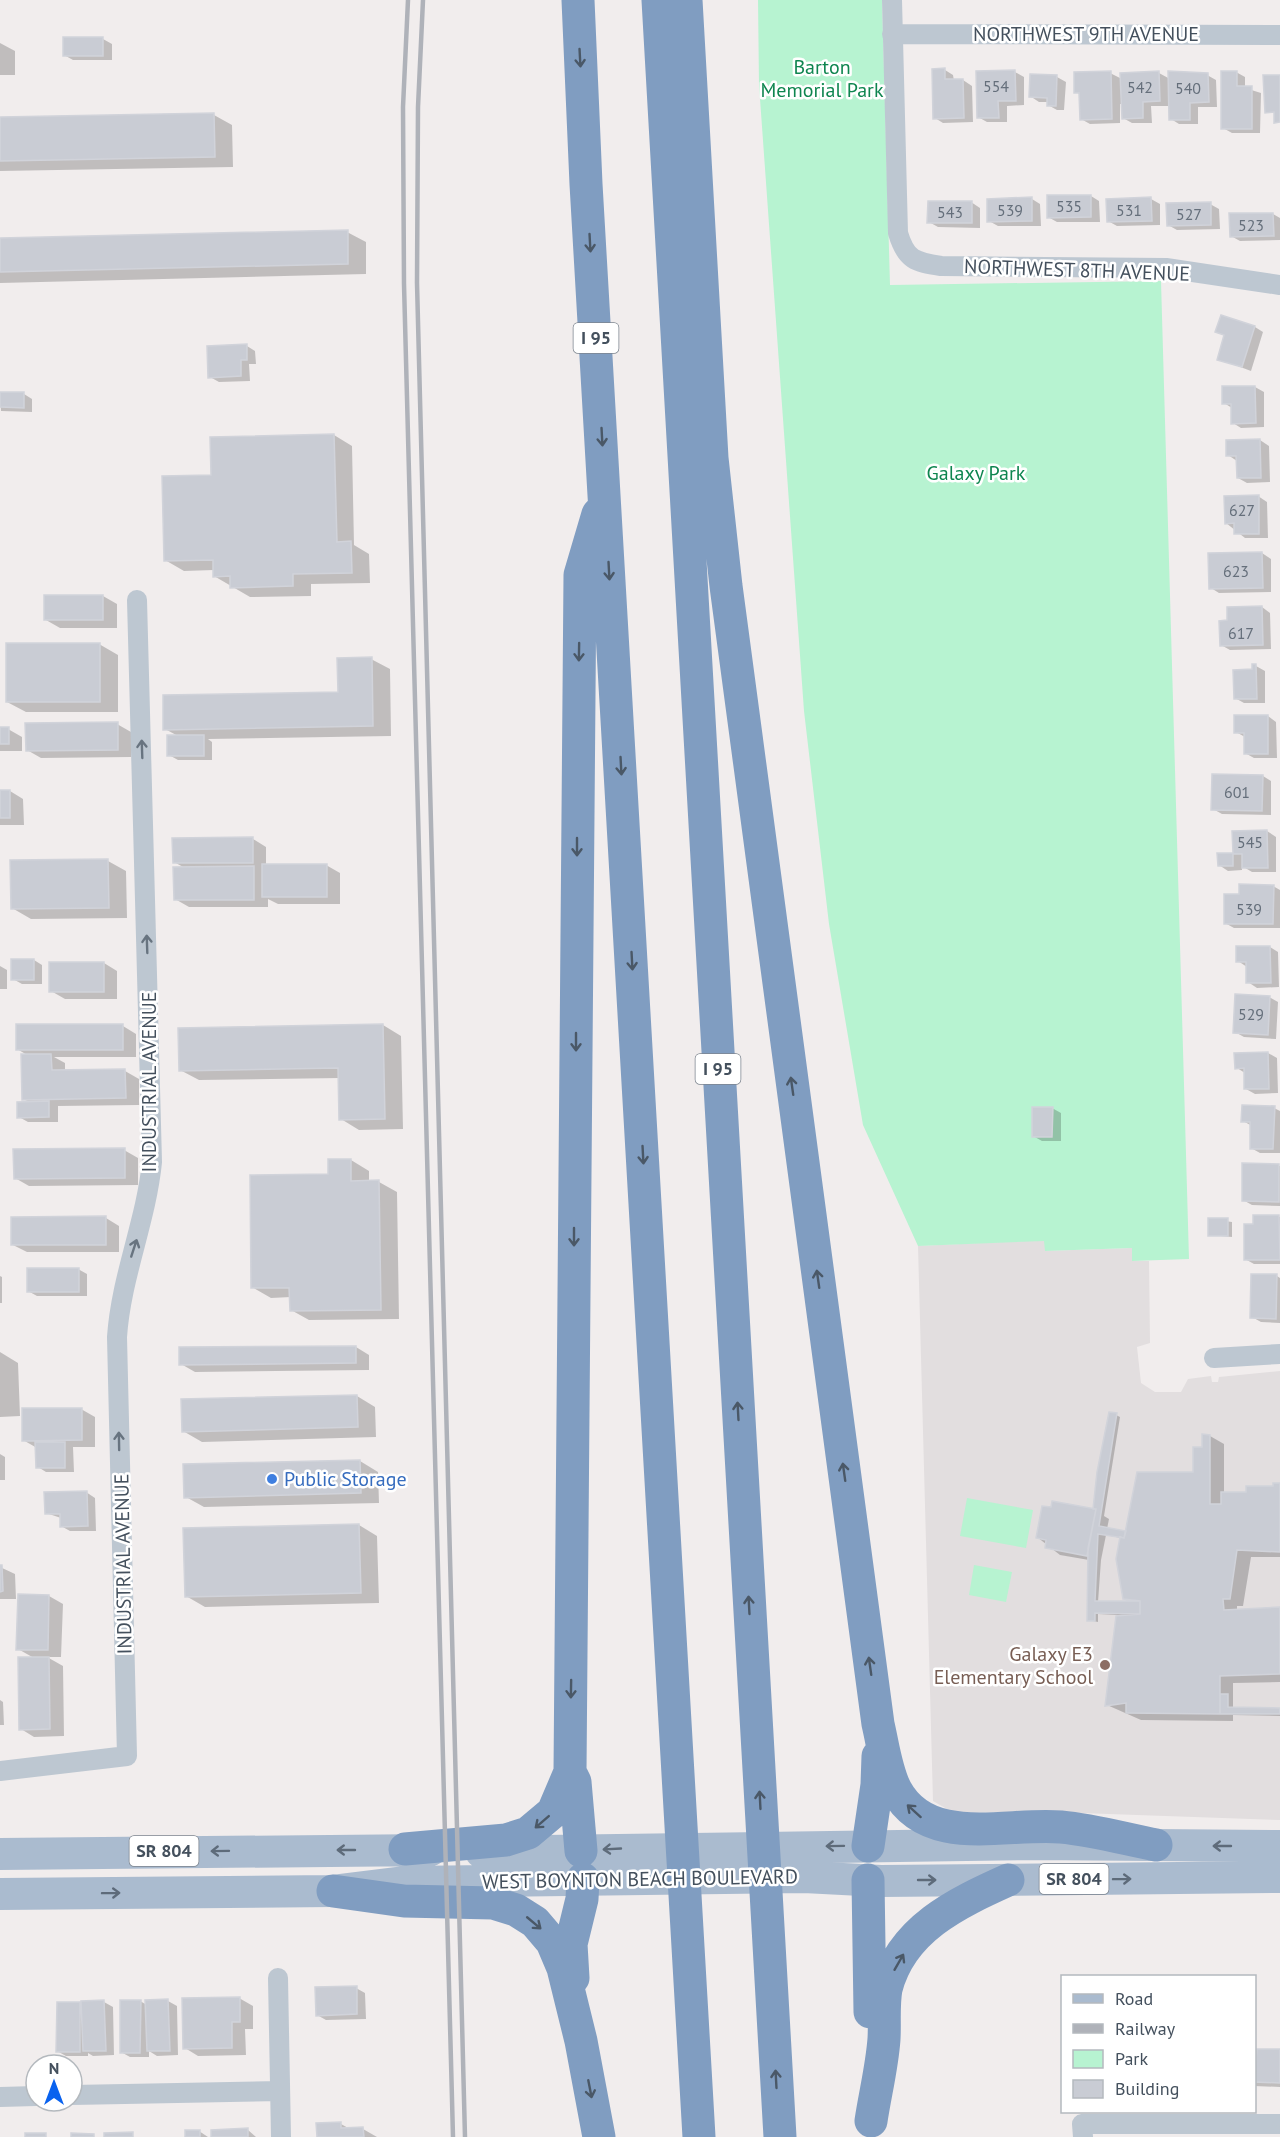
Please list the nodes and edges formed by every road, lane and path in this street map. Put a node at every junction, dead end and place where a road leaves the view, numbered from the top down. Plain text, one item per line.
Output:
1 (578, 0) edge
2 (658, 0) edge
3 (686, 0) edge
4 (892, 0) edge
5 (892, 34) junction
6 (1280, 35) edge
7 (1280, 285) edge
8 (605, 492) junction
9 (137, 600) dead end
10 (1280, 1354) edge
11 (1214, 1358) dead end
12 (878, 1724) junction
13 (0, 1771) edge
14 (570, 1772) junction
15 (1156, 1845) junction
16 (868, 1846) junction
17 (1280, 1846) edge
18 (405, 1849) joint
19 (0, 1854) edge
20 (582, 1865) junction
21 (477, 1869) junction
22 (1280, 1877) edge
23 (868, 1880) junction
24 (1008, 1880) junction
25 (333, 1891) joint
26 (0, 1894) edge
27 (278, 1978) dead end
28 (581, 2041) junction
29 (280, 2091) junction
30 (84, 2095) edge
31 (24, 2096) edge
32 (0, 2097) edge
33 (1280, 2124) edge
34 (871, 2129) edge
35 (1082, 2130) edge
36 (281, 2137) edge
37 (599, 2137) edge
38 (699, 2137) edge
39 (780, 2137) edge

1 -> 8 highway, I 95
39 -> 2 highway, I 95
12 -> 3 highway
4 - 5 street
5 - 6 street, NORTHWEST 9TH AVENUE
5 - 7 street, NORTHWEST 8TH AVENUE
8 -> 14 highway
8 -> 38 highway, I 95
13 -> 9 street, INDUSTRIAL AVENUE
10 - 11 street
15 -> 12 highway
12 - 16 highway
14 - 20 highway
14 -> 21 highway
15 - 16 main road, WEST BOYNTON BEACH BOULEVARD / SR 804
17 -> 15 main road, WEST BOYNTON BEACH BOULEVARD / SR 804
16 -> 20 main road, WEST BOYNTON BEACH BOULEVARD / SR 804
16 - 23 main road
18 -> 19 main road, SR 804
18 - 21 highway
20 - 21 main road, WEST BOYNTON BEACH BOULEVARD / SR 804
20 - 23 main road, WEST BOYNTON BEACH BOULEVARD / SR 804
20 - 28 highway
21 - 25 highway
21 -> 28 highway
24 -> 22 main road, WEST BOYNTON BEACH BOULEVARD / SR 804
23 -> 24 main road, WEST BOYNTON BEACH BOULEVARD / SR 804
23 - 34 highway
34 -> 24 highway
26 -> 25 main road, SR 804
27 - 29 street
28 -> 37 highway
29 - 30 street
29 - 36 street
31 - 32 street
33 - 35 street

